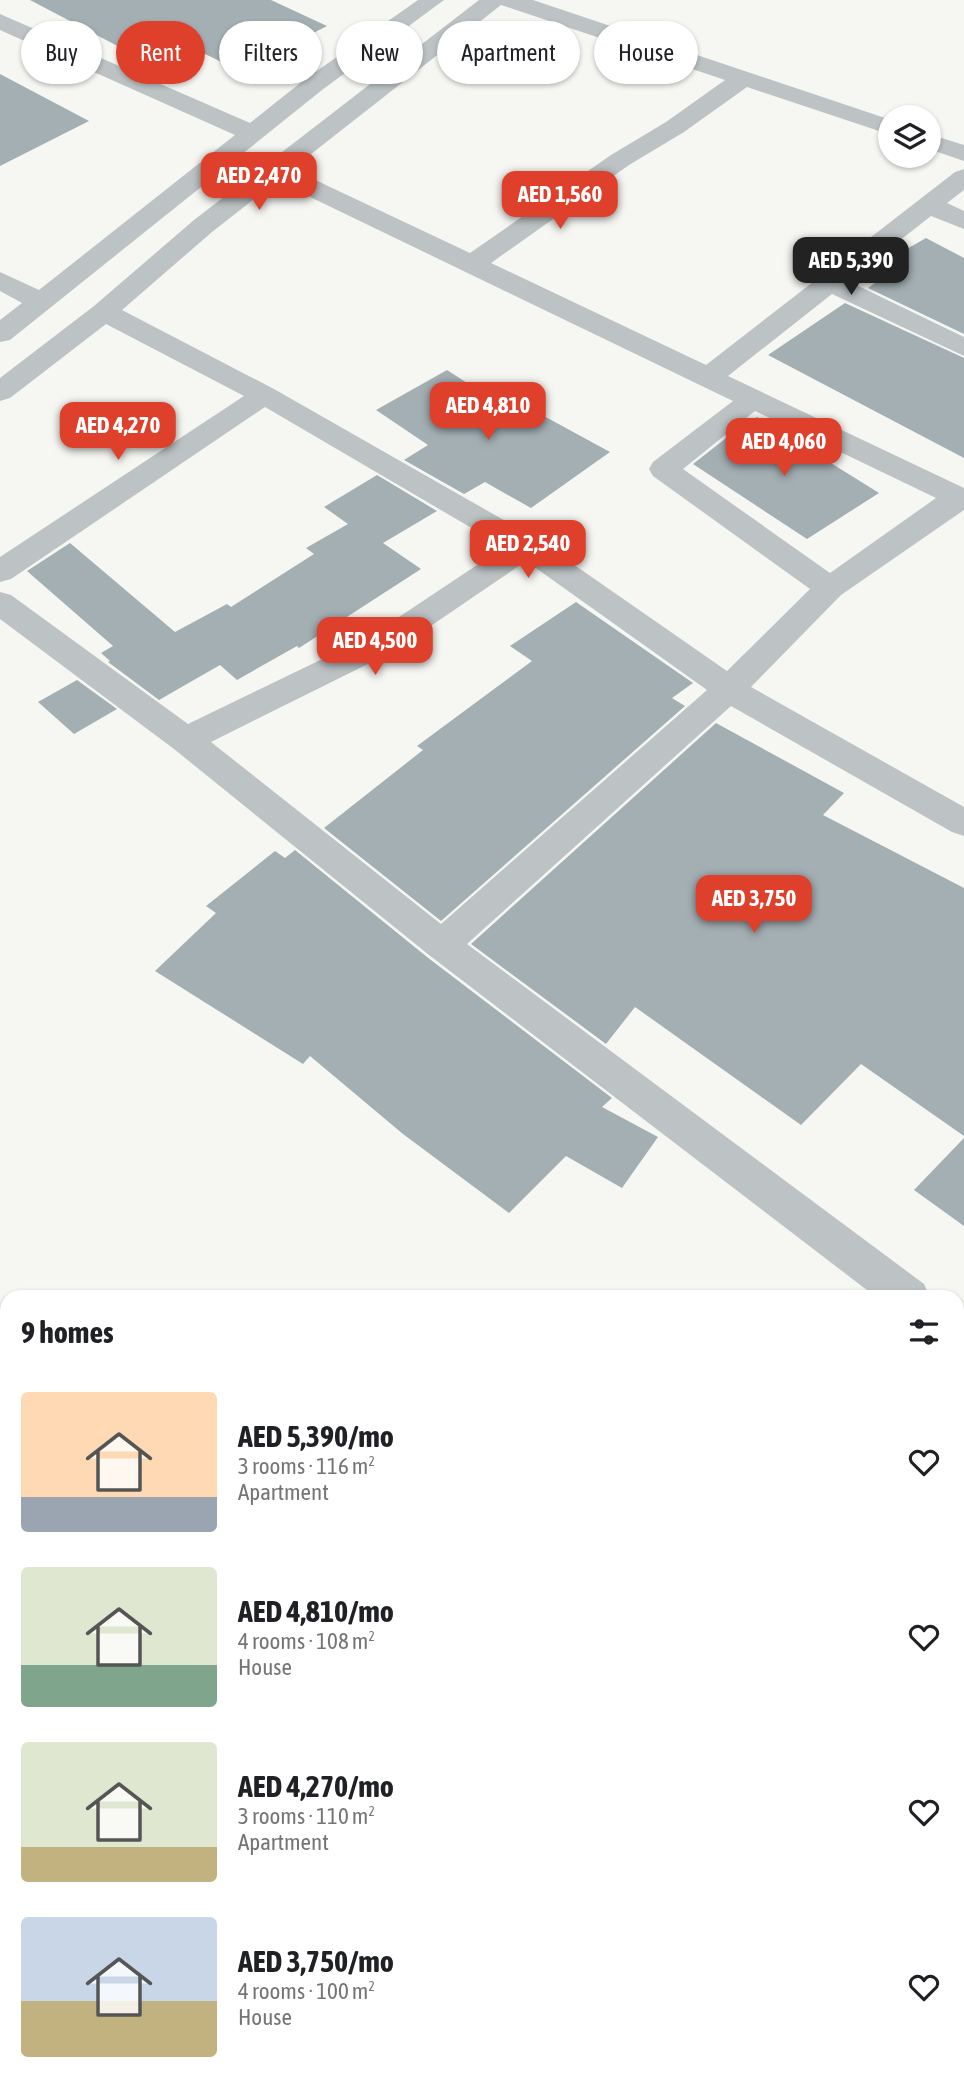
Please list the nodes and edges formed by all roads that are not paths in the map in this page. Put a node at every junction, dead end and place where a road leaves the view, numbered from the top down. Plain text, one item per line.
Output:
1 (433, 0) edge
2 (493, 0) edge
3 (510, 0) edge
4 (0, 21) edge
5 (744, 79) junction
6 (878, 124) edge
7 (252, 133) junction
8 (941, 145) edge
9 (964, 153) edge
10 (275, 170) junction
11 (964, 177) edge
12 (929, 205) junction
13 (964, 221) edge
14 (472, 264) junction
15 (0, 280) edge
16 (830, 283) junction
17 (41, 302) junction
18 (104, 312) junction
19 (0, 334) edge
20 (964, 348) edge
21 (708, 378) junction
22 (0, 392) edge
23 (264, 395) junction
24 (753, 399) junction
25 (961, 499) edge
26 (526, 547) junction
27 (0, 572) edge
28 (830, 588) junction
29 (0, 603) edge
30 (729, 689) junction
31 (186, 740) junction
32 (964, 822) edge
33 (442, 945) junction
34 (900, 1290) edge

1 - 7 street
2 - 10 street
3 - 5 street
4 - 7 street
5 - 6 street
5 - 14 street
7 - 17 street
8 - 9 street
10 - 14 street
10 - 18 street
11 - 12 street
12 - 13 street
12 - 16 street
14 - 21 street
15 - 17 street
16 - 20 street
16 - 21 street
17 - 19 street
18 - 22 street
18 - 23 street
21 - 24 street
23 - 26 street
23 - 27 street
24 - 25 street
24 - 28 street
25 - 28 street
26 - 30 street
26 - 31 street
28 - 30 street
29 - 31 street
30 - 32 street
30 - 33 street
31 - 33 street
33 - 34 street

